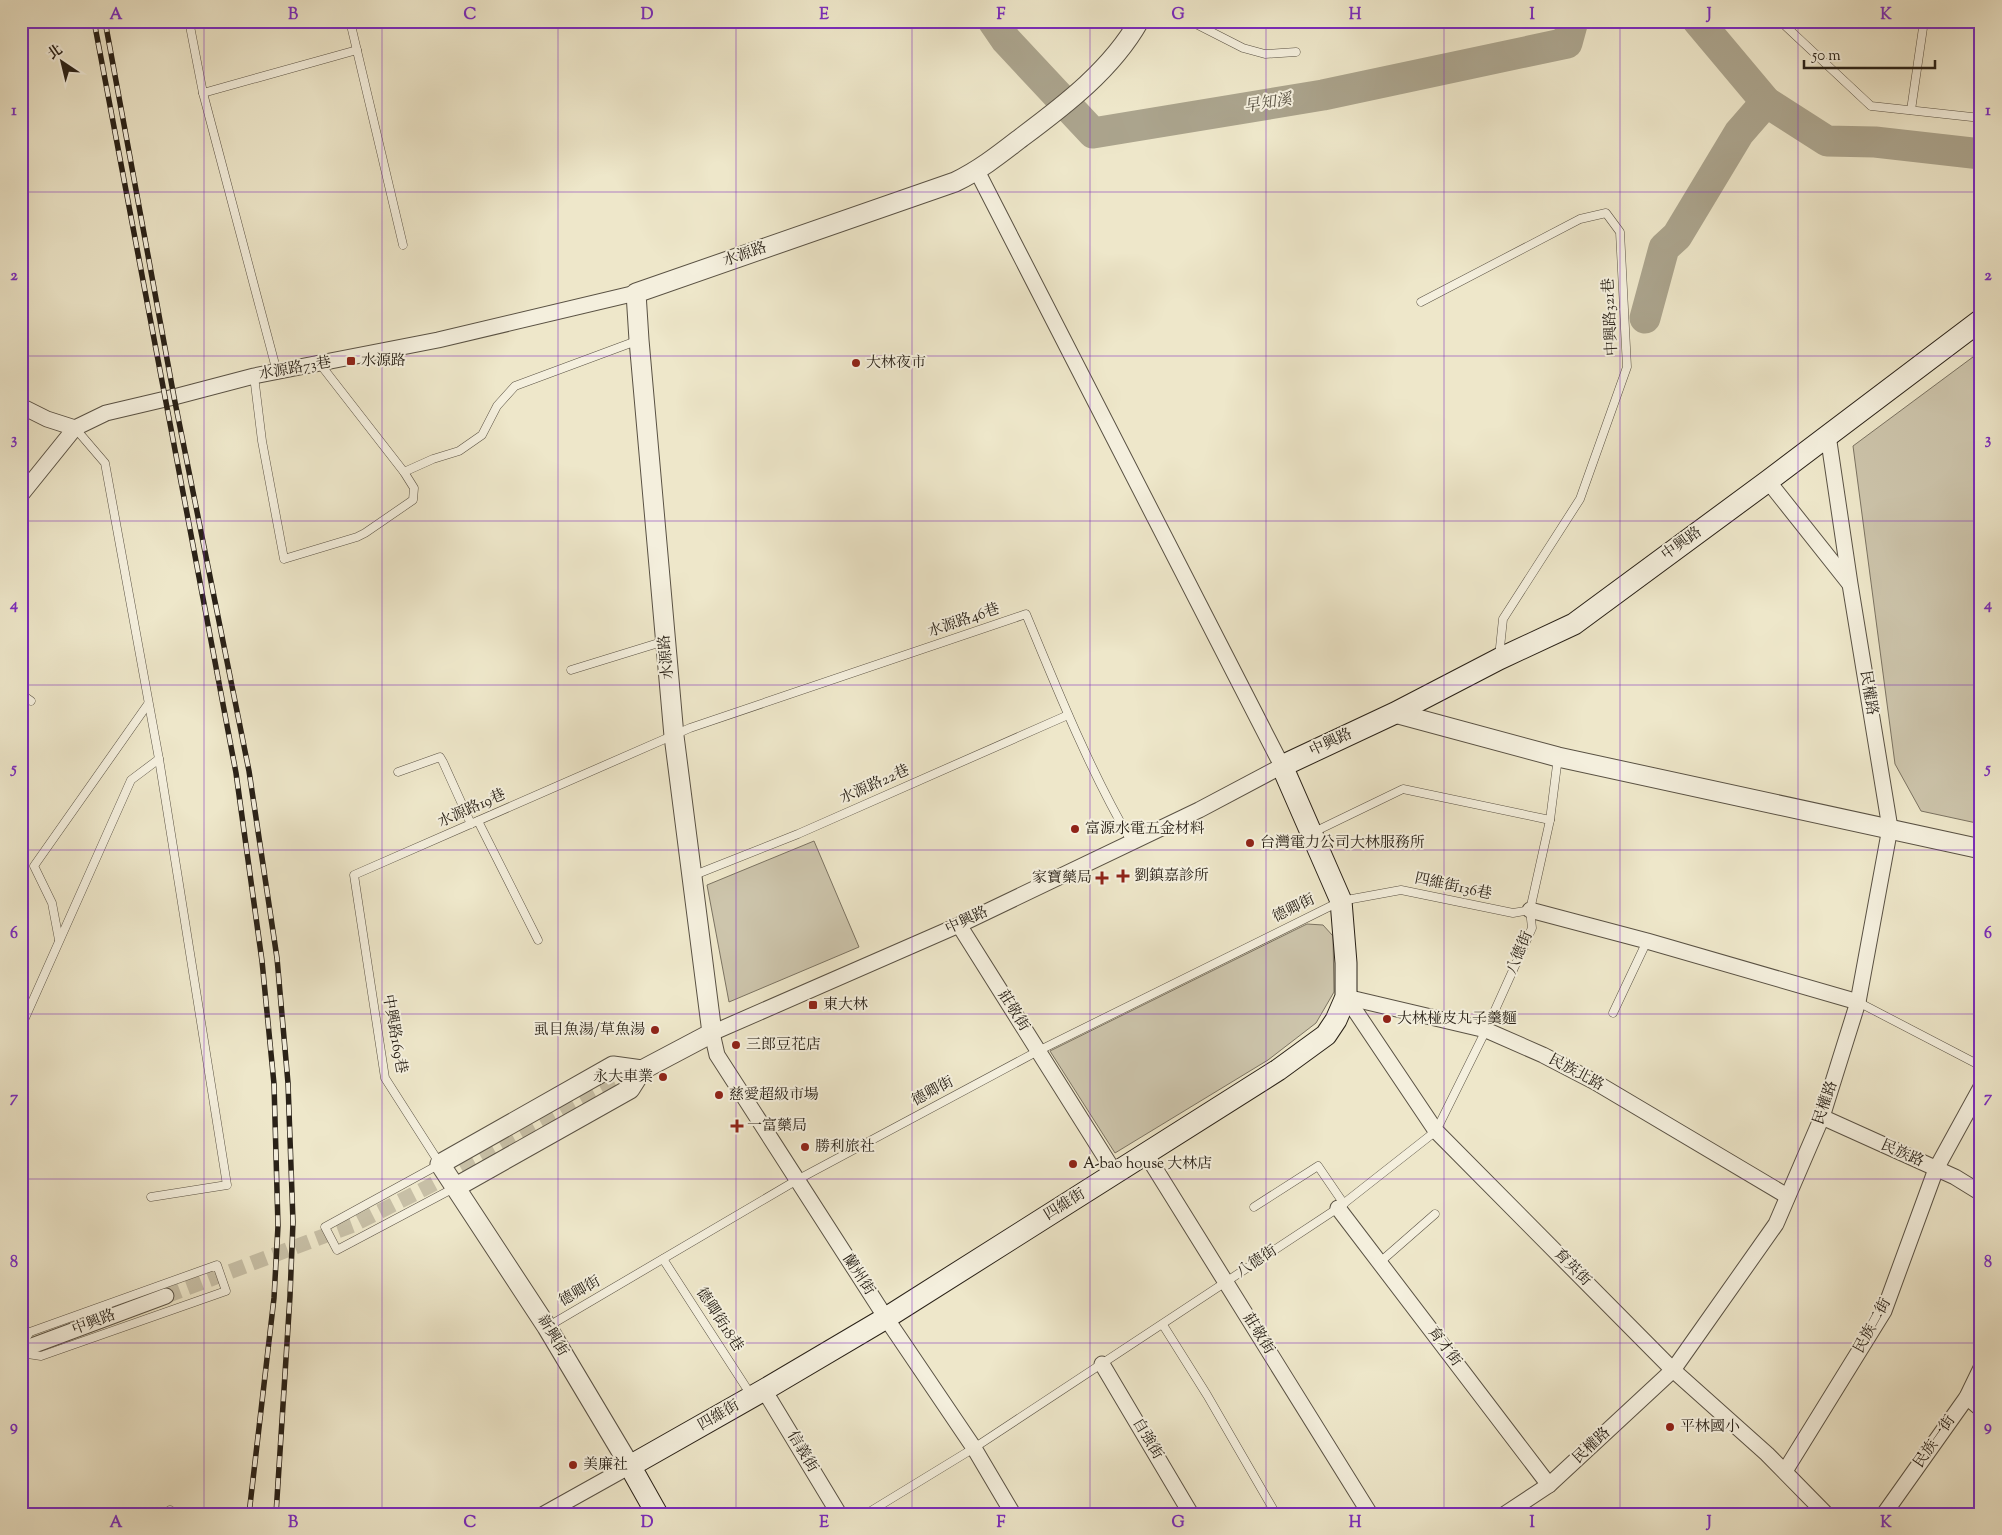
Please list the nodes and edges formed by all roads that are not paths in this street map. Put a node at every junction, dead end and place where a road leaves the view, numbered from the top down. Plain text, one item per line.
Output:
1 (188, 21) edge
2 (350, 21) edge
3 (1139, 21) edge
4 (1190, 21) edge
5 (1780, 21) edge
6 (1924, 21) edge
7 (357, 50) junction
8 (1296, 52) dead end
9 (203, 93) junction
10 (1911, 110) junction
11 (1981, 118) edge
12 (977, 171) junction
13 (403, 246) dead end
14 (636, 293) junction
15 (1421, 302) dead end
16 (1981, 320) edge
17 (639, 340) junction
18 (320, 364) junction
19 (277, 372) junction
20 (254, 376) junction
21 (21, 406) edge
22 (75, 428) junction
23 (1828, 435) junction
24 (404, 472) junction
25 (1768, 481) junction
26 (21, 496) edge
27 (1850, 584) junction
28 (665, 641) junction
29 (1499, 659) junction
30 (571, 670) dead end
31 (21, 694) edge
32 (31, 701) dead end
33 (148, 704) junction
34 (1395, 713) junction
35 (1068, 715) junction
36 (674, 736) junction
37 (1558, 757) junction
38 (158, 759) junction
39 (1282, 766) junction
40 (398, 772) dead end
41 (1550, 820) junction
42 (475, 823) junction
43 (1890, 828) junction
44 (1312, 833) junction
45 (1131, 841) junction
46 (1981, 848) edge
47 (692, 876) junction
48 (1341, 901) junction
49 (1530, 910) junction
50 (958, 925) junction
51 (59, 940) junction
52 (538, 940) dead end
53 (1647, 941) junction
54 (366, 954) joint
55 (1346, 997) junction
56 (1858, 1002) junction
57 (1613, 1013) dead end
58 (21, 1027) edge
59 (1486, 1030) junction
60 (712, 1033) junction
61 (1038, 1051) junction
62 (1981, 1066) edge
63 (635, 1074) junction
64 (1981, 1087) edge
65 (1822, 1118) junction
66 (1436, 1131) junction
67 (1146, 1154) junction
68 (440, 1164) junction
69 (1936, 1169) junction
70 (1115, 1173) junction
71 (797, 1180) junction
72 (456, 1187) junction
73 (1981, 1193) edge
74 (1787, 1196) junction
75 (151, 1197) dead end
76 (1341, 1206) junction
77 (1254, 1207) dead end
78 (1435, 1214) dead end
79 (663, 1259) junction
80 (1379, 1262) junction
81 (1226, 1282) junction
82 (166, 1296) tunnel mouth
83 (886, 1318) junction
84 (1163, 1325) junction
85 (547, 1327) junction
86 (21, 1345) edge
87 (21, 1351) edge
88 (1102, 1364) junction
89 (1981, 1368) edge
90 (1673, 1370) junction
91 (758, 1393) junction
92 (1967, 1397) junction
93 (1981, 1409) edge
94 (974, 1448) junction
95 (630, 1466) junction
96 (1785, 1471) junction
97 (1549, 1485) junction
98 (544, 1514) edge
99 (656, 1514) edge
100 (839, 1514) edge
101 (866, 1514) edge
102 (1012, 1514) edge
103 (1192, 1514) edge
104 (1276, 1514) edge
105 (1370, 1514) edge
106 (1505, 1514) edge
107 (1826, 1514) edge
108 (1884, 1514) edge

1 - 9 lane
2 - 7 lane
3 - 12 street, 水源路
4 - 8 lane
5 - 10 lane
6 - 10 lane
7 - 9 lane
7 - 13 lane
9 - 19 lane
10 - 11 lane
12 - 14 street, 水源路
12 - 39 street
14 - 17 street, 水源路
14 - 18 street, 水源路73巷
15 - 29 lane, 中興路321巷
16 - 23 main road, 中興路
17 - 24 lane
17 - 28 street, 水源路
18 - 19 street, 水源路73巷
18 - 24 lane
19 - 20 street, 水源路73巷
20 - 22 street, 水源路73巷
20 - 24 lane
21 - 22 street
22 - 26 street
22 - 33 lane
23 - 25 main road, 中興路
23 - 27 street, 民權路
25 - 27 street, 民權路
25 - 29 main road, 中興路
27 - 43 street, 民權路
28 - 30 lane
28 - 36 street, 水源路
29 - 34 main road, 中興路
31 - 32 lane
33 - 38 lane
33 - 51 lane
34 - 37 street
34 - 39 main road, 中興路
35 - 36 lane, 水源路46巷
35 - 45 lane, 水源路46巷
35 - 47 lane, 水源路22巷
36 - 42 lane, 水源路19巷
36 - 47 street, 水源路
37 - 41 lane, 八德街
37 - 43 street
38 - 51 lane
38 - 75 lane
39 - 44 main road, 四維街
39 - 45 street, 中興路
40 - 42 lane
41 - 44 lane
41 - 49 lane, 八德街
42 - 52 lane
42 - 54 lane, 水源路19巷
43 - 46 street
43 - 56 street, 民權路
44 - 48 main road, 四維街
45 - 50 street, 中興路
47 - 60 street, 水源路
48 - 49 lane, 四維街136巷
48 - 55 main road, 四維街
48 - 61 lane, 德卿街
49 - 53 street, 八德街
49 - 59 lane, 八德街
50 - 60 street, 中興路
50 - 61 street, 莊敬街
51 - 58 lane
53 - 56 street, 八德街
53 - 57 lane
54 - 68 lane, 中興路169巷
55 - 59 street, 民族北路
55 - 66 street, 育英街
55 - 67 main road, 四維街
56 - 62 lane
56 - 65 street, 民權路
59 - 66 lane, 八德街
59 - 74 street, 民族北路
60 - 63 street, 中興路
60 - 71 street, 蘭州街
61 - 70 street, 莊敬街
61 - 71 lane, 德卿街
63 - 68 street
63 - 72 street
64 - 69 street, 民族二街
65 - 69 street, 民族路
65 - 74 street, 民權路
66 - 76 lane, 八德街
66 - 90 street, 育英街
67 - 70 main road, 四維街
67 - 81 street, 莊敬街
68 - 72 street, 新興街
68 - 72 lane
69 - 73 street, 民族路
69 - 96 street, 民族二街
70 - 83 main road, 四維街
71 - 79 lane, 德卿街
71 - 83 street, 蘭州街
72 - 85 street, 新興街
74 - 90 street, 民權路
76 - 77 lane
76 - 80 street, 育才街
76 - 81 lane, 八德街
78 - 80 lane
79 - 85 lane, 德卿街
79 - 91 lane, 德卿街18巷
80 - 97 street, 育才街
81 - 84 lane, 八德街
81 - 105 street, 莊敬街
82 - 87 street, 中興路
83 - 91 main road, 四維街
83 - 94 street, 蘭州街
84 - 88 lane, 八德街
84 - 104 lane
85 - 95 street, 新興街
86 - 87 lane
88 - 94 lane, 八德街
88 - 103 street, 自強街
89 - 92 street, 民族一街
90 - 96 street, 育英街
90 - 97 street, 民權路
91 - 95 main road, 四維街
91 - 100 street, 信義街
92 - 93 street
92 - 108 street, 民族一街
94 - 101 lane, 八德街
94 - 102 street, 蘭州街
95 - 98 street
95 - 99 main road, 新興街
96 - 107 street, 育英街
97 - 106 street, 民權路

